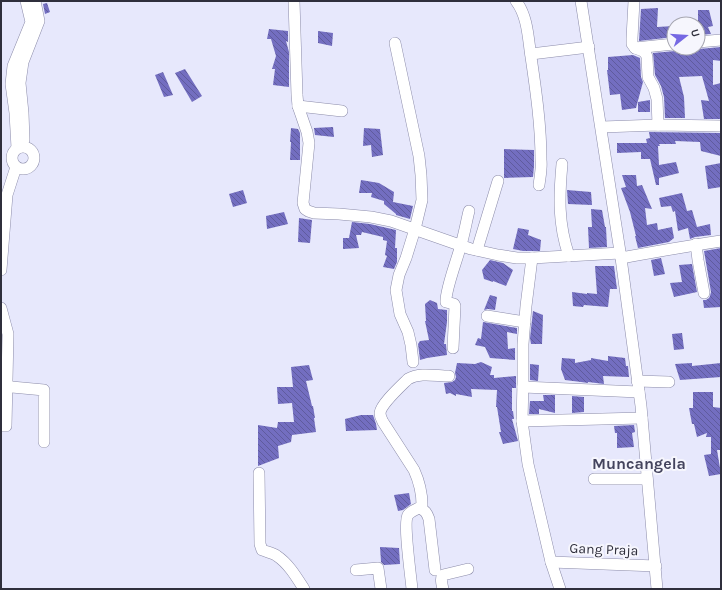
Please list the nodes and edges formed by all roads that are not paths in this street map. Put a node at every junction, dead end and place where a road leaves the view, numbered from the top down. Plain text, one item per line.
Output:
1 (26, 1) edge
2 (35, 1) edge
3 (294, 1) edge
4 (516, 1) edge
5 (582, 1) edge
6 (634, 1) edge
7 (721, 40) edge
8 (706, 41) edge
9 (395, 43) dead end
10 (666, 45) edge
11 (26, 46) junction
12 (589, 47) junction
13 (635, 48) junction
14 (531, 54) junction
15 (298, 106) junction
16 (342, 111) dead end
17 (658, 125) junction
18 (721, 126) edge
19 (602, 127) junction
20 (21, 148) junction
21 (562, 164) dead end
22 (16, 167) junction
23 (498, 181) dead end
24 (539, 185) dead end
25 (469, 211) dead end
26 (415, 229) junction
27 (721, 241) edge
28 (696, 244) junction
29 (461, 246) junction
30 (477, 250) junction
31 (569, 256) junction
32 (620, 256) junction
33 (532, 258) junction
34 (1, 270) edge
35 (704, 293) dead end
36 (1, 308) edge
37 (487, 316) dead end
38 (524, 322) junction
39 (453, 348) dead end
40 (413, 362) dead end
41 (449, 376) dead end
42 (669, 382) dead end
43 (4, 386) edge
44 (523, 387) junction
45 (638, 387) junction
46 (642, 418) junction
47 (522, 421) junction
48 (1, 426) edge
49 (44, 442) dead end
50 (259, 473) dead end
51 (594, 479) dead end
52 (647, 479) junction
53 (419, 508) junction
54 (551, 562) junction
55 (656, 566) junction
56 (468, 569) dead end
57 (356, 570) dead end
58 (436, 570) dead end
59 (304, 589) edge
60 (381, 589) edge
61 (412, 589) edge
62 (443, 589) edge
63 (560, 589) edge
64 (657, 589) edge

1 - 11 street
2 - 11 street
3 - 15 street
4 - 14 street
5 - 12 street
6 - 13 street
7 - 8 street
9 - 26 street
10 - 13 street
11 - 20 street
12 - 14 street
12 - 19 street
13 - 17 street
14 - 24 street
15 - 16 street
15 - 26 street
17 - 18 street
17 - 19 street
19 - 32 street
20 - 22 street
20 - 22 street
21 - 31 street
22 - 34 street
23 - 30 street
25 - 29 street
26 - 29 street
26 - 40 street
27 - 28 street
28 - 32 street
28 - 35 street
29 - 30 street
29 - 39 street
30 - 33 street
31 - 32 street
31 - 33 street
32 - 45 street
33 - 38 street
36 - 43 street
37 - 38 street
38 - 44 street
41 - 53 street
42 - 45 street
43 - 48 street
43 - 49 street
44 - 45 street
44 - 47 street
45 - 46 street
46 - 47 street
46 - 52 street
47 - 54 street
50 - 59 street
51 - 52 street
52 - 55 street
53 - 58 street
53 - 61 street
54 - 55 street, Gang Praja
54 - 63 street
55 - 64 street
56 - 62 street
57 - 60 street

